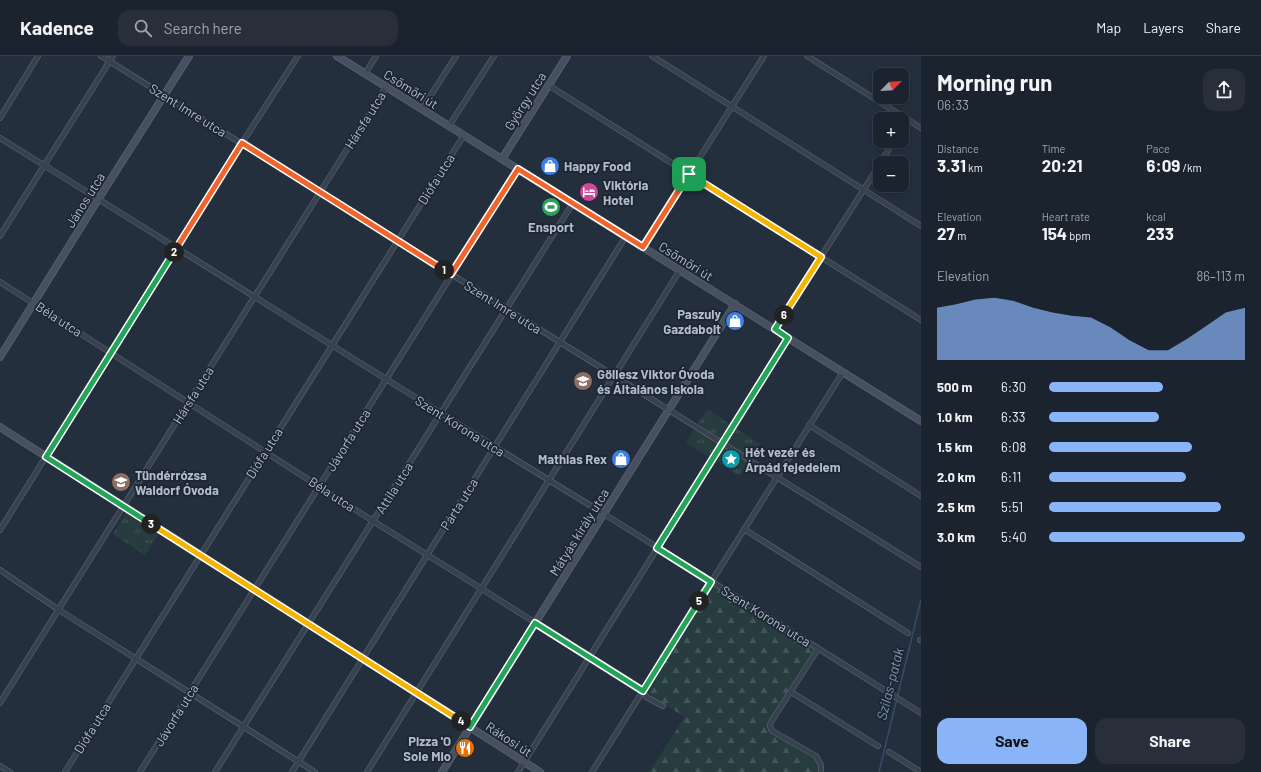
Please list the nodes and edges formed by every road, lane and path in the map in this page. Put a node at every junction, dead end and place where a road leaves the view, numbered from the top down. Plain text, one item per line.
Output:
1 (38, 56) edge
2 (101, 56) edge
3 (113, 56) edge
4 (189, 56) edge
5 (298, 56) edge
6 (337, 56) edge
7 (376, 56) edge
8 (456, 56) edge
9 (494, 56) edge
10 (567, 56) edge
11 (652, 56) edge
12 (764, 56) edge
13 (807, 56) edge
14 (110, 62) junction
15 (365, 74) junction
16 (548, 85) junction
17 (386, 87) junction
18 (164, 96) junction
19 (733, 106) junction
20 (422, 109) junction
21 (895, 112) edge
22 (0, 118) edge
23 (909, 121) edge
24 (449, 126) junction
25 (921, 128) edge
26 (464, 135) junction
27 (0, 138) edge
28 (242, 143) junction
29 (502, 159) junction
30 (44, 165) junction
31 (518, 169) junction
32 (689, 174) junction
33 (873, 174) edge
34 (864, 189) junction
35 (320, 192) junction
36 (99, 198) junction
37 (573, 203) junction
38 (921, 226) edge
39 (0, 236) edge
40 (626, 236) junction
41 (397, 241) junction
42 (643, 247) junction
43 (176, 248) junction
44 (821, 257) junction
45 (680, 270) junction
46 (451, 274) junction
47 (0, 282) edge
48 (254, 296) junction
49 (34, 303) junction
50 (735, 304) junction
51 (506, 309) junction
52 (921, 320) edge
53 (775, 329) junction
54 (788, 338) junction
55 (559, 343) junction
56 (332, 345) junction
57 (111, 353) junction
58 (0, 358) edge
59 (843, 372) junction
60 (614, 376) junction
61 (386, 379) junction
62 (188, 402) junction
63 (668, 410) junction
64 (441, 414) junction
65 (921, 421) edge
66 (810, 425) junction
67 (0, 427) edge
68 (722, 445) junction
69 (494, 447) junction
70 (265, 451) junction
71 (46, 457) junction
72 (776, 478) junction
73 (549, 481) junction
74 (319, 487) junction
75 (921, 496) edge
76 (123, 506) junction
77 (604, 514) junction
78 (373, 521) junction
79 (744, 529) junction
80 (0, 530) edge
81 (657, 548) junction
82 (201, 555) junction
83 (427, 555) junction
84 (921, 567) edge
85 (0, 570) edge
86 (711, 582) junction
87 (482, 588) junction
88 (255, 590) junction
89 (59, 610) junction
90 (535, 623) junction
91 (308, 624) junction
92 (908, 633) dead end
93 (818, 649) junction
94 (590, 657) junction
95 (135, 658) junction
96 (362, 658) junction
97 (643, 691) junction
98 (791, 692) junction
99 (190, 693) junction
100 (417, 693) junction
101 (0, 703) edge
102 (663, 706) dead end
103 (921, 713) edge
104 (244, 726) junction
105 (470, 727) junction
106 (878, 746) dead end
107 (889, 752) dead end
108 (298, 762) junction
109 (524, 762) junction
110 (0, 766) edge
111 (10, 772) edge
112 (65, 772) edge
113 (140, 772) edge
114 (215, 772) edge
115 (292, 772) edge
116 (315, 772) edge
117 (367, 772) edge
118 (442, 772) edge
119 (518, 772) edge
120 (540, 772) edge
121 (592, 772) edge
122 (821, 772) edge
123 (921, 772) edge

1 - 22 street
2 - 14 street, Szent Imre utca
3 - 14 street
4 - 18 main road, János utca
5 - 28 street
6 - 15 main road, Csömöri út
7 - 15 street
8 - 20 street
9 - 24 street
10 - 16 main road, György utca
11 - 19 street
12 - 19 street
13 - 21 street
14 - 18 street, Szent Imre utca
14 - 30 street
15 - 17 main road, Csömöri út
16 - 29 main road, György utca
16 - 32 street
17 - 20 main road, Csömöri út
17 - 35 street, Hársfa utca
18 - 28 street, Szent Imre utca
18 - 36 main road, János utca
19 - 32 street
19 - 34 street
20 - 24 main road, Csömöri út
23 - 25 street
24 - 26 main road, Csömöri út
26 - 29 main road, Csömöri út
26 - 41 street, Diófa utca
27 - 30 street, Szent Korona utca
28 - 35 street, Szent Imre utca
28 - 43 street
29 - 31 main road, Csömöri út
30 - 36 street, Szent Korona utca
30 - 39 street
31 - 37 main road, Csömöri út
31 - 46 street, Jávorfa utca
32 - 42 street
32 - 44 street
33 - 34 street
34 - 38 street
34 - 44 street
35 - 41 street, Szent Imre utca
35 - 48 street, Hársfa utca
36 - 43 street, Szent Korona utca
36 - 49 main road, János utca
37 - 40 main road, Csömöri út
37 - 51 street, Attila utca
40 - 42 main road, Csömöri út
40 - 55 street, Párta utca
41 - 46 street, Szent Imre utca
41 - 56 street, Diófa utca
42 - 45 main road, Csömöri út
43 - 48 street, Szent Korona utca
43 - 57 street
44 - 52 street
44 - 53 street
45 - 50 main road, Csömöri út
45 - 60 street
46 - 51 street, Szent Imre utca
46 - 61 street, Jávorfa utca
47 - 49 street, Béla utca
48 - 56 street, Szent Korona utca
48 - 62 street, Hársfa utca
49 - 57 street, Béla utca
49 - 58 main road, János utca
50 - 53 main road, Csömöri út
50 - 63 main road, Mátyás király utca
51 - 55 street, Szent Imre utca
51 - 64 street, Attila utca
53 - 54 main road, Csömöri út
54 - 59 main road, Csömöri út
54 - 68 street
55 - 60 street, Szent Imre utca
55 - 69 street, Párta utca
56 - 61 street, Szent Korona utca
56 - 70 street, Diófa utca
57 - 62 street, Béla utca
57 - 71 street
59 - 65 main road, Csömöri út
59 - 66 street
60 - 63 street, Szent Imre utca
60 - 73 street
61 - 64 street, Szent Korona utca
61 - 74 street, Jávorfa utca
62 - 70 street, Béla utca
62 - 76 street, Hársfa utca
63 - 68 street, Szent Imre utca
63 - 77 main road, Mátyás király utca
64 - 69 street, Szent Korona utca
64 - 78 street, Attila utca
66 - 72 street
66 - 75 street
67 - 71 main road, Rákosi út
68 - 72 street, Szent Imre utca
68 - 81 street
69 - 73 street, Szent Korona utca
69 - 83 street, Párta utca
70 - 74 street, Béla utca
70 - 82 street, Diófa utca
71 - 76 main road, Rákosi út
71 - 80 street
72 - 79 street
72 - 84 street
73 - 77 street, Szent Korona utca
73 - 87 street
74 - 78 street, Béla utca
74 - 88 street, Jávorfa utca
76 - 82 main road, Rákosi út
76 - 89 street, Hársfa utca
77 - 81 street, Szent Korona utca
77 - 90 main road, Mátyás király utca
78 - 83 street, Béla utca
78 - 91 street, Attila utca
79 - 86 street
79 - 92 street
81 - 86 street, Szent Korona utca
81 - 94 street
82 - 88 main road, Rákosi út
82 - 95 street, Diófa utca
83 - 87 street, Béla utca
83 - 96 street, Párta utca
85 - 89 street
86 - 93 street, Szent Korona utca
86 - 97 street
87 - 90 street, Béla utca
87 - 100 street
88 - 91 main road, Rákosi út
88 - 99 street, Jávorfa utca
89 - 95 street
89 - 101 street, Hársfa utca
90 - 94 street, Béla utca
90 - 105 main road, Mátyás király utca
91 - 96 main road, Rákosi út
91 - 104 street, Attila utca
93 - 98 street
93 - 103 street, Szent Korona utca
94 - 97 street, Béla utca
94 - 109 street
95 - 99 street
95 - 112 street, Diófa utca
96 - 100 main road, Rákosi út
96 - 108 street, Párta utca
97 - 102 street, Béla utca
97 - 121 street
98 - 106 street
98 - 122 street
99 - 104 street
99 - 113 street, Jávorfa utca
100 - 105 main road, Rákosi út
100 - 117 street
104 - 108 street
104 - 114 street, Attila utca
105 - 109 main road, Rákosi út
105 - 118 main road, Mátyás király utca
107 - 123 street
108 - 115 street, Párta utca
108 - 116 street
109 - 119 street
109 - 120 main road, Rákosi út
110 - 111 street

